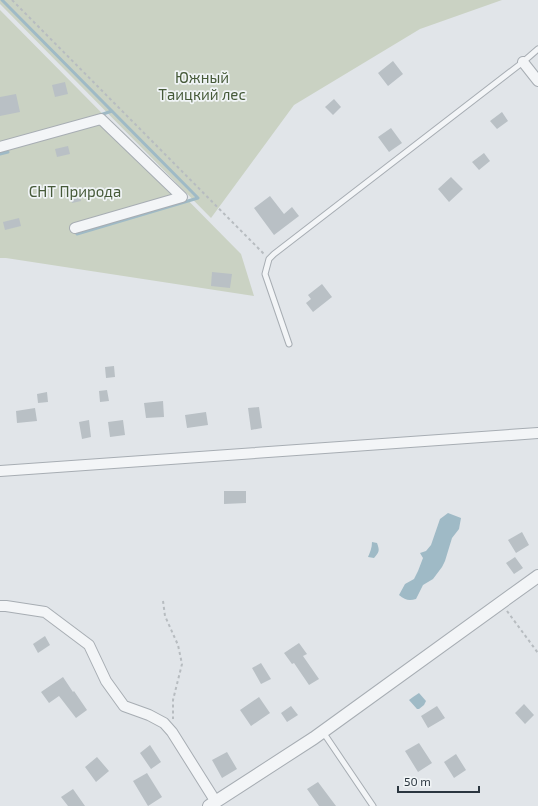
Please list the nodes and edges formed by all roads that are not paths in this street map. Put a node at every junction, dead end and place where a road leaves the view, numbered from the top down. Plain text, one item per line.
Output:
1 (538, 49) edge
2 (523, 62) junction
3 (538, 81) edge
4 (0, 147) edge
5 (75, 228) dead end
6 (289, 344) dead end
7 (538, 433) edge
8 (0, 471) edge
9 (538, 576) edge
10 (0, 606) edge
11 (323, 732) junction
12 (212, 804) edge
13 (373, 806) edge

1 - 2 lane
2 - 3 street
2 - 6 lane
4 - 5 street
7 - 8 street
9 - 11 street
10 - 12 street
11 - 12 street
11 - 13 lane

